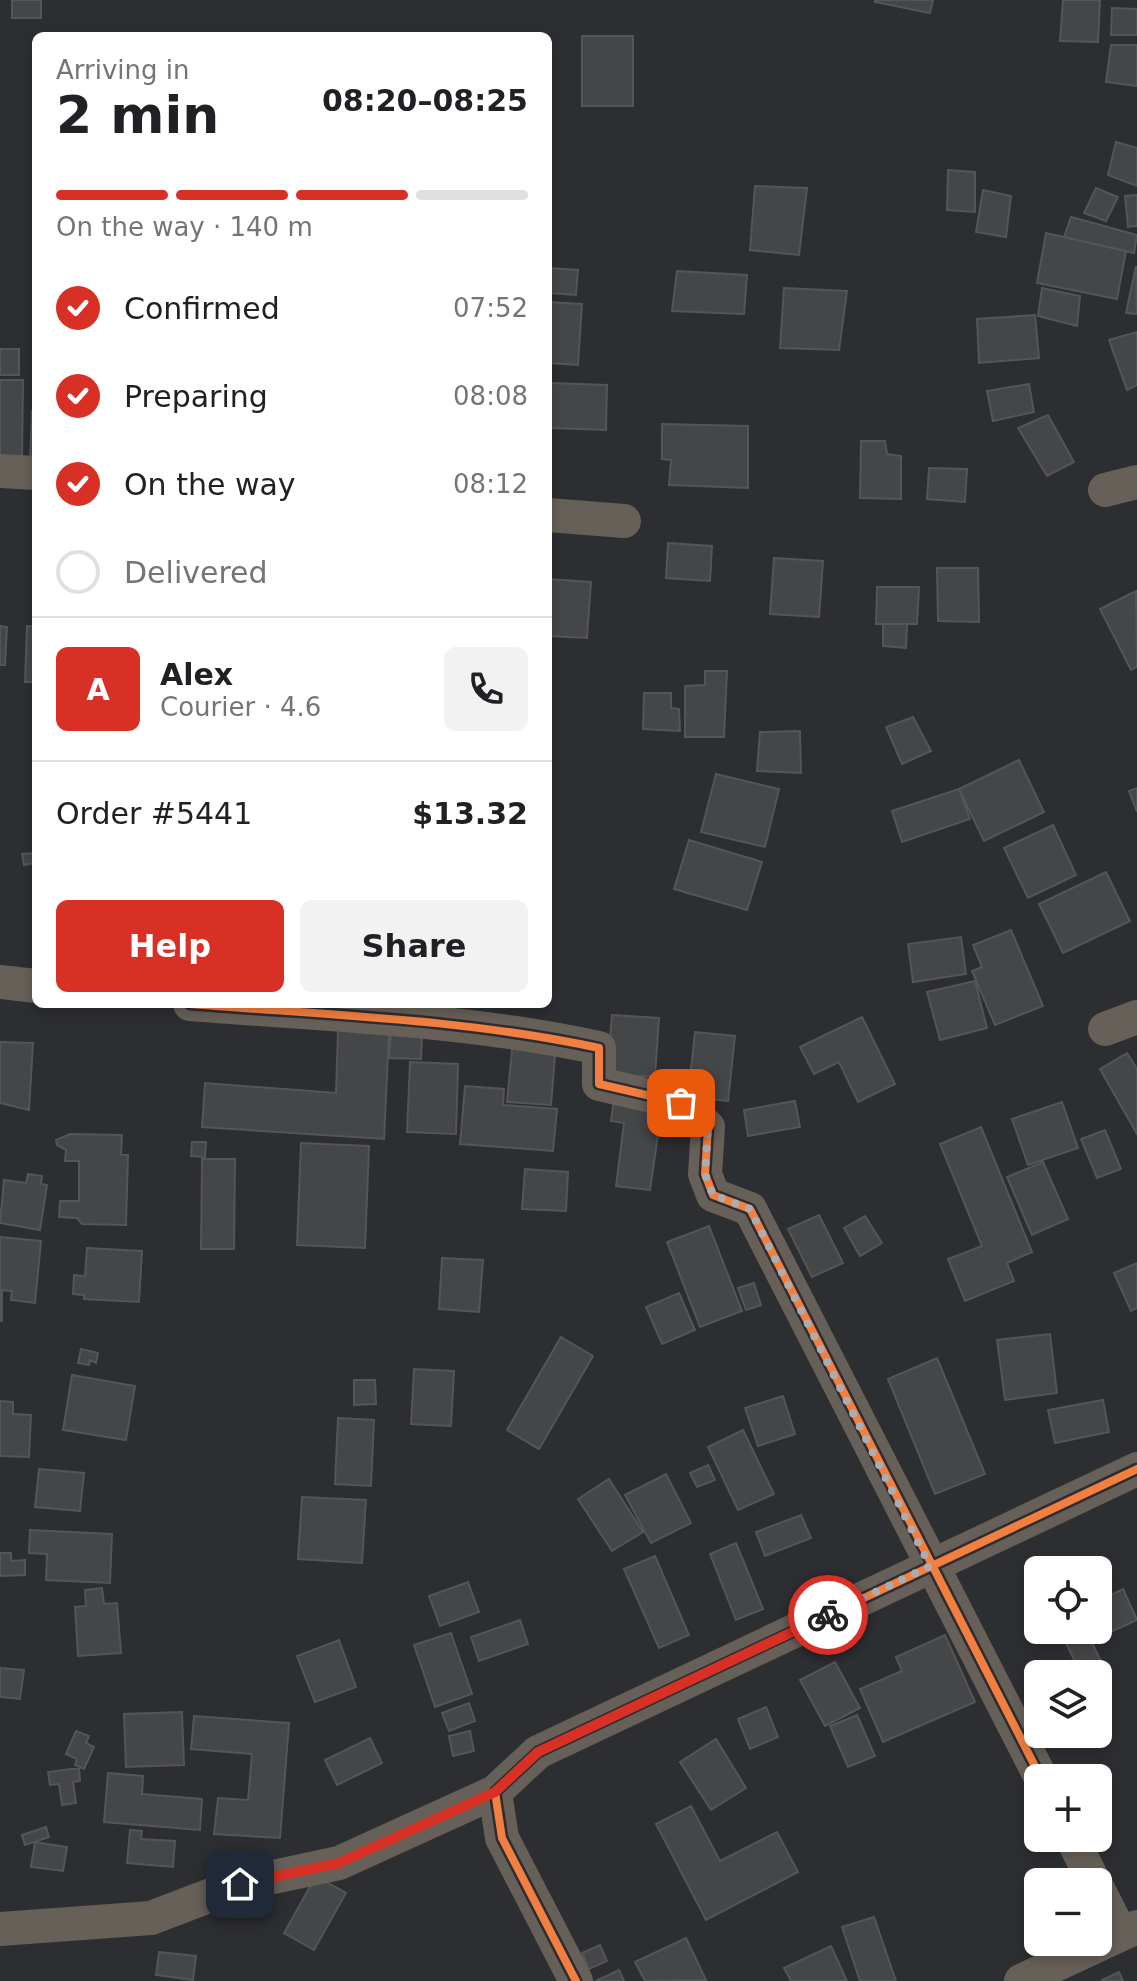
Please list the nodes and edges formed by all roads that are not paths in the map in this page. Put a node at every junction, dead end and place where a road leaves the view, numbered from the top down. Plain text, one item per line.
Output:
1 (0, 471) edge
2 (32, 473) edge
3 (552, 515) edge
4 (624, 521) dead end
5 (0, 982) edge
6 (32, 986) edge
7 (243, 1008) edge
8 (1137, 1017) edge
9 (1105, 1029) dead end
10 (1137, 1469) edge
11 (930, 1566) junction
12 (1034, 1764) edge
13 (495, 1792) junction
14 (1112, 1908) edge
15 (0, 1929) edge
16 (1129, 1931) edge
17 (576, 1981) edge
18 (1021, 1981) edge

1 - 2 street
3 - 4 street
5 - 6 street
7 - 11 street
8 - 9 street
10 - 11 street
11 - 12 street
11 - 13 street
13 - 15 street
13 - 17 street
14 - 16 street
16 - 18 street

